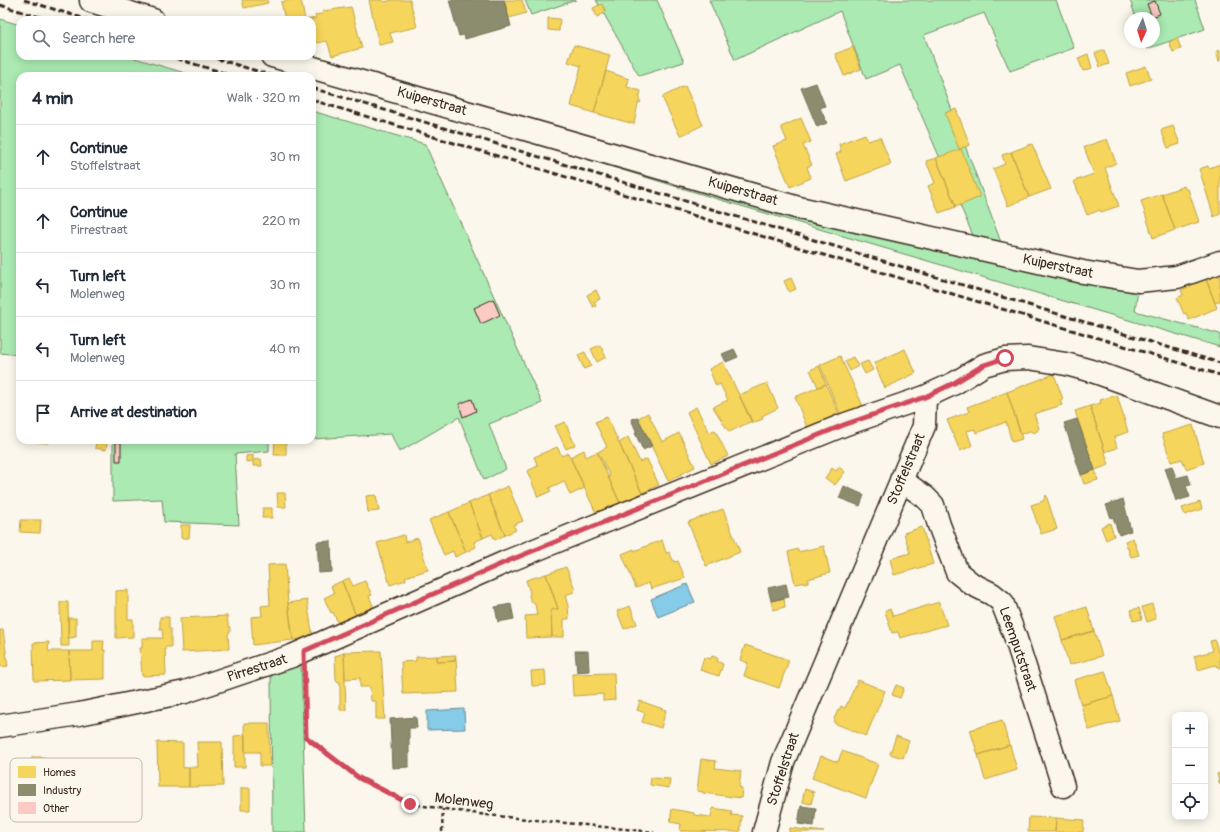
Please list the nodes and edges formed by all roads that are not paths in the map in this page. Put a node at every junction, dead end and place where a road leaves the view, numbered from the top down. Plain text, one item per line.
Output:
1 (91, 1) dead end
2 (140, 16) edge
3 (286, 60) edge
4 (1220, 262) edge
5 (925, 397) junction
6 (1220, 418) edge
7 (901, 480) junction
8 (0, 726) edge
9 (1062, 786) dead end
10 (764, 832) edge

1 - 2 street
3 - 4 street, Kuiperstraat
5 - 6 street
5 - 7 street, Stoffelstraat
5 - 8 street, Pirrestraat
7 - 9 street, Leemputstraat
7 - 10 street, Stoffelstraat

